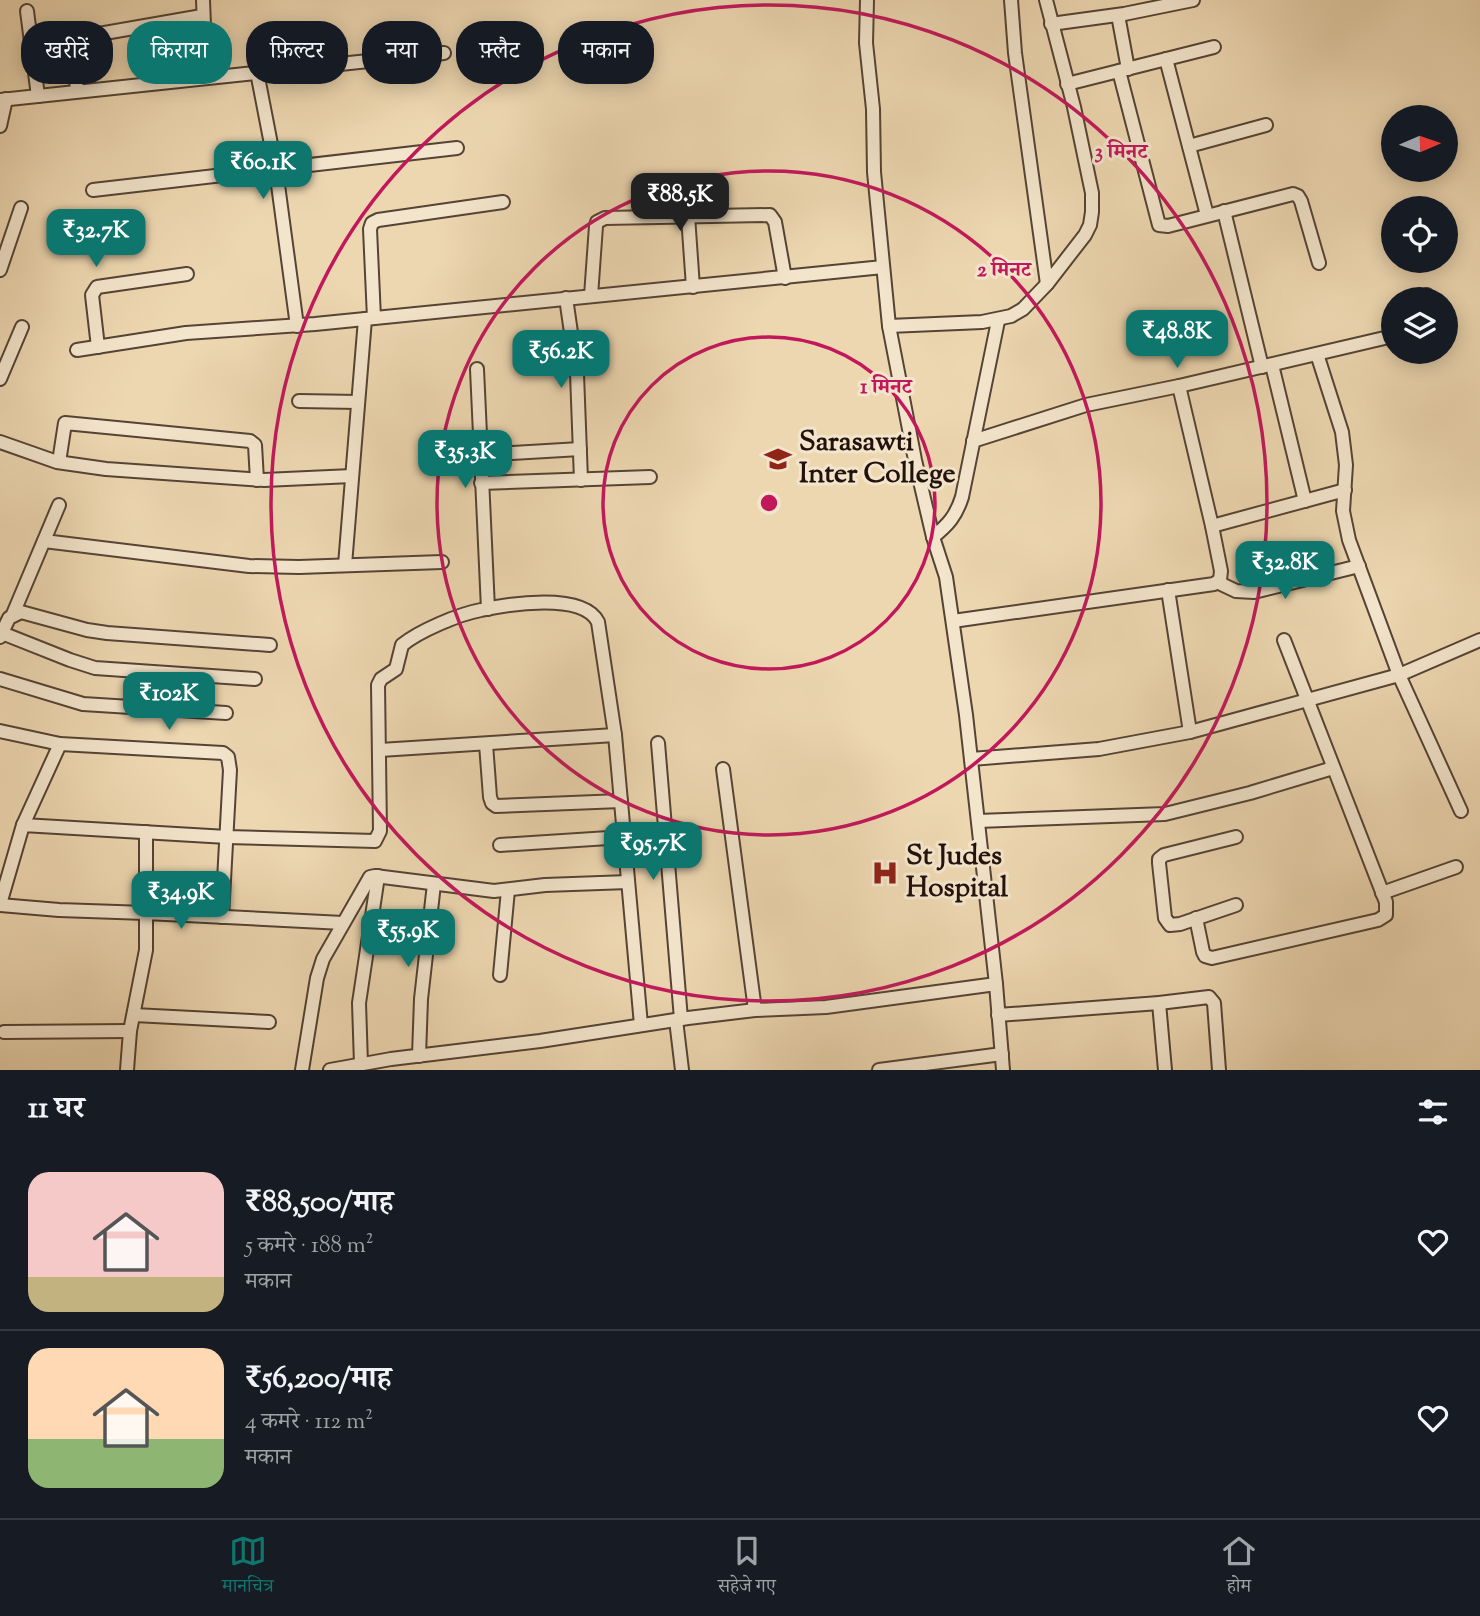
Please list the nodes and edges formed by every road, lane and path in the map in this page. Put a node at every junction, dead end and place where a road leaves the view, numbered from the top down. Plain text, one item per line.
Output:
1 (203, 0) edge
2 (867, 0) edge
3 (1011, 0) edge
4 (1046, 0) edge
5 (1121, 0) edge
6 (1193, 0) edge
7 (1174, 2) edge
8 (27, 11) dead end
9 (1121, 14) junction
10 (202, 16) junction
11 (202, 21) edge
12 (1051, 24) junction
13 (1214, 47) dead end
14 (444, 53) dead end
15 (1166, 59) junction
16 (348, 63) edge
17 (1124, 70) junction
18 (146, 84) edge
19 (259, 84) edge
20 (1067, 84) junction
21 (77, 91) junction
22 (38, 96) junction
23 (3, 100) edge
24 (1266, 125) dead end
25 (0, 126) edge
26 (1189, 146) junction
27 (457, 148) dead end
28 (276, 170) junction
29 (93, 190) dead end
30 (503, 202) dead end
31 (21, 208) dead end
32 (1224, 211) junction
33 (1207, 215) junction
34 (688, 216) junction
35 (1319, 263) dead end
36 (883, 267) junction
37 (0, 270) edge
38 (187, 274) dead end
39 (785, 278) junction
40 (1046, 284) junction
41 (693, 287) junction
42 (591, 296) junction
43 (566, 298) junction
44 (370, 318) junction
45 (998, 321) junction
46 (297, 326) junction
47 (888, 326) junction
48 (22, 327) dead end
49 (1381, 339) edge
50 (98, 347) junction
51 (78, 350) dead end
52 (1317, 354) junction
53 (1267, 366) junction
54 (477, 369) dead end
55 (0, 379) edge
56 (1179, 386) junction
57 (299, 401) dead end
58 (358, 402) junction
59 (974, 441) junction
60 (0, 442) edge
61 (580, 449) junction
62 (480, 455) junction
63 (59, 462) junction
64 (352, 476) junction
65 (650, 477) dead end
66 (257, 480) junction
67 (581, 480) junction
68 (481, 483) junction
69 (1345, 490) junction
70 (1305, 501) junction
71 (59, 505) dead end
72 (1212, 526) junction
73 (933, 537) junction
74 (44, 541) junction
75 (442, 562) dead end
76 (345, 565) junction
77 (1359, 566) junction
78 (1217, 582) junction
79 (1168, 590) junction
80 (488, 609) junction
81 (13, 614) junction
82 (953, 621) junction
83 (1, 635) edge
84 (1284, 640) dead end
85 (1480, 640) edge
86 (270, 645) dead end
87 (1399, 675) junction
88 (0, 679) edge
89 (255, 680) dead end
90 (1308, 700) junction
91 (226, 713) dead end
92 (0, 731) edge
93 (1190, 732) junction
94 (615, 735) junction
95 (658, 743) dead end
96 (60, 744) junction
97 (486, 744) junction
98 (380, 750) junction
99 (971, 759) junction
100 (1333, 768) junction
101 (723, 769) dead end
102 (621, 801) junction
103 (1461, 811) dead end
104 (978, 821) junction
105 (23, 825) junction
106 (146, 832) junction
107 (1236, 836) dead end
108 (227, 837) junction
109 (624, 837) junction
110 (500, 845) dead end
111 (1456, 867) dead end
112 (378, 876) junction
113 (628, 882) junction
114 (434, 884) junction
115 (509, 890) junction
116 (1382, 893) junction
117 (0, 904) edge
118 (1236, 905) dead end
119 (146, 913) junction
120 (222, 917) junction
121 (1196, 919) junction
122 (342, 923) junction
123 (500, 975) dead end
124 (996, 984) junction
125 (1159, 1003) junction
126 (755, 1010) junction
127 (134, 1015) junction
128 (998, 1015) junction
129 (678, 1019) junction
130 (269, 1022) dead end
131 (641, 1025) junction
132 (130, 1031) junction
133 (4, 1032) dead end
134 (1002, 1054) junction
135 (419, 1056) junction
136 (354, 1067) edge
137 (927, 1067) edge
138 (127, 1070) edge
139 (302, 1070) edge
140 (330, 1070) edge
141 (682, 1070) edge
142 (879, 1070) edge
143 (1003, 1070) edge
144 (1165, 1070) edge
145 (1219, 1070) edge

1 - 10 street
2 - 36 street
3 - 40 street
4 - 12 street
5 - 9 street
6 - 7 street
7 - 9 street
8 - 22 street
9 - 12 street
9 - 17 street
10 - 11 street
10 - 21 street
12 - 20 street
13 - 15 street
14 - 16 street
15 - 17 street
15 - 26 street
17 - 20 street
17 - 33 street
18 - 21 street
19 - 28 street
20 - 40 street
21 - 22 street
22 - 23 street
23 - 25 street
24 - 26 street
26 - 33 street
27 - 28 street
28 - 29 street
28 - 46 street
30 - 44 street
31 - 37 street
32 - 33 street
32 - 35 street
32 - 53 street
34 - 39 street
34 - 41 street
34 - 42 street
36 - 39 street
36 - 47 street
38 - 50 street
39 - 41 street
40 - 45 street
41 - 42 street
42 - 43 street
43 - 44 street
43 - 61 street
44 - 46 street
44 - 58 street
45 - 47 street
45 - 59 street
46 - 50 street
47 - 73 street
48 - 55 street
49 - 52 street
50 - 51 street
52 - 53 street
52 - 69 street
53 - 56 street
53 - 70 street
54 - 62 street
56 - 59 street
56 - 72 street
57 - 58 street
58 - 64 street
59 - 73 street
60 - 63 street
61 - 62 street
61 - 67 street
62 - 68 street
63 - 66 street
63 - 66 street
64 - 66 street
64 - 76 street
65 - 67 street
67 - 68 street
68 - 80 street
69 - 70 street
69 - 77 street
70 - 72 street
71 - 74 street
72 - 78 street
73 - 82 street
74 - 76 street
74 - 81 street
75 - 76 street
77 - 78 street
77 - 87 street
78 - 79 street
79 - 82 street
79 - 93 street
80 - 94 street
80 - 98 street
81 - 83 street
81 - 86 street
82 - 99 street
83 - 89 street
84 - 90 street
85 - 87 street
87 - 90 street
87 - 103 street
88 - 91 street
90 - 93 street
90 - 100 street
92 - 96 street
93 - 99 street
94 - 97 street
94 - 102 street
95 - 129 street
96 - 105 street
96 - 108 street
97 - 98 street
97 - 102 street
98 - 108 street
99 - 104 street
100 - 104 street
100 - 116 street
101 - 126 street
102 - 109 street
104 - 124 street
105 - 106 street
105 - 117 street
106 - 108 street
106 - 119 street
107 - 121 street
108 - 120 street
109 - 110 street
109 - 113 street
111 - 116 street
112 - 114 street
112 - 122 street
112 - 136 street
113 - 115 street
113 - 131 street
114 - 115 street
114 - 135 street
115 - 123 street
116 - 121 street
117 - 119 street
118 - 121 street
119 - 120 street
119 - 127 street
120 - 122 street
122 - 139 street
124 - 126 street
124 - 128 street
125 - 128 street
125 - 144 street
125 - 145 street
126 - 129 street
127 - 130 street
127 - 132 street
128 - 134 street
129 - 131 street
129 - 141 street
131 - 135 street
132 - 133 street
132 - 138 street
134 - 137 street
134 - 143 street
135 - 136 street
136 - 140 street
137 - 142 street

